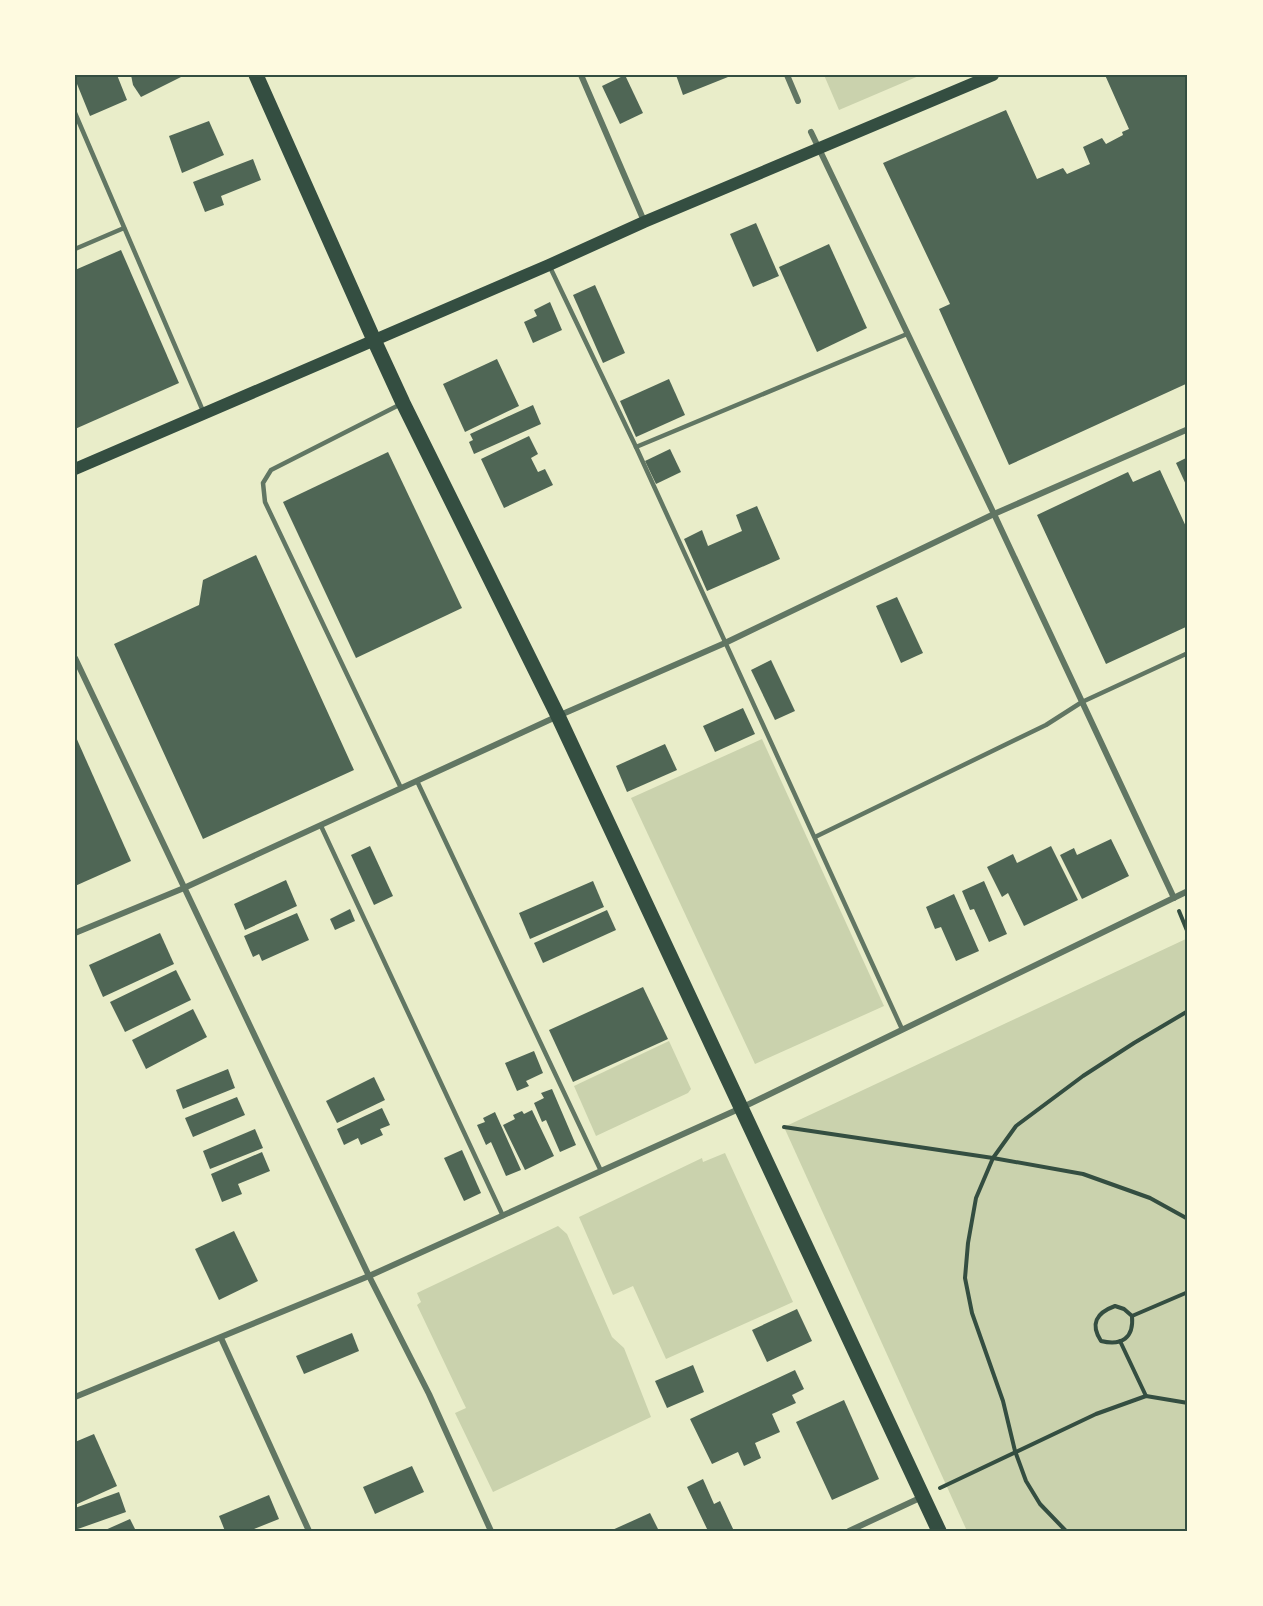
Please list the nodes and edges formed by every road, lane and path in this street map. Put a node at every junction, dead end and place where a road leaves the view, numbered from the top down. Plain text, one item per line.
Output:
1 (256, 75) edge
2 (581, 75) edge
3 (787, 75) edge
4 (993, 75) edge
5 (798, 101) dead end
6 (75, 113) edge
7 (810, 132) dead end
8 (818, 149) junction
9 (644, 222) junction
10 (124, 228) junction
11 (75, 249) edge
12 (549, 265) junction
13 (907, 334) junction
14 (374, 340) junction
15 (403, 403) junction
16 (204, 414) junction
17 (1186, 430) dead end
18 (636, 447) junction
19 (75, 469) edge
20 (994, 514) junction
21 (725, 643) junction
22 (1188, 653) edge
23 (75, 658) edge
24 (1082, 702) junction
25 (558, 716) junction
26 (417, 781) junction
27 (401, 788) junction
28 (321, 826) junction
29 (814, 837) junction
30 (184, 888) junction
31 (1188, 891) edge
32 (1174, 898) junction
33 (75, 933) edge
34 (1188, 933) edge
35 (1188, 1011) edge
36 (902, 1029) junction
37 (741, 1108) junction
38 (784, 1127) dead end
39 (993, 1158) junction
40 (602, 1172) junction
41 (503, 1216) junction
42 (1188, 1219) edge
43 (369, 1276) junction
44 (1188, 1292) edge
45 (1132, 1316) junction
46 (221, 1338) junction
47 (1120, 1341) junction
48 (1146, 1396) junction
49 (75, 1397) edge
50 (1188, 1403) edge
51 (1015, 1451) junction
52 (923, 1496) junction
53 (309, 1531) edge
54 (491, 1531) edge
55 (849, 1531) edge
56 (939, 1531) edge
57 (1066, 1531) edge

1 - 14 main road
2 - 9 street
3 - 5 street
4 - 8 main road
6 - 10 lane
7 - 8 street
8 - 9 main road
8 - 13 street
9 - 12 main road
10 - 11 lane
10 - 16 lane
12 - 14 main road
12 - 18 lane
13 - 18 lane
13 - 20 street
14 - 15 main road
14 - 16 main road
15 - 25 main road
15 - 27 lane
16 - 19 main road
17 - 20 street
18 - 21 lane
20 - 21 street
20 - 24 street
21 - 25 street
21 - 29 lane
22 - 24 lane
23 - 30 street
24 - 29 lane
24 - 32 street
25 - 26 street
25 - 37 main road
26 - 27 street
26 - 40 lane
27 - 28 street
28 - 30 street
28 - 41 lane
29 - 36 lane
30 - 33 street
30 - 43 street
31 - 32 street
32 - 34 path
32 - 36 street
35 - 39 path
36 - 37 street
37 - 40 street
37 - 52 main road
38 - 39 path
39 - 42 path
39 - 51 path
40 - 41 street
41 - 43 street
43 - 46 street
43 - 54 street
44 - 45 path
45 - 47 path
45 - 47 path
46 - 49 street
46 - 53 street
47 - 48 path
48 - 50 path
48 - 51 path
51 - 52 path
51 - 57 path
52 - 55 street
52 - 56 main road

